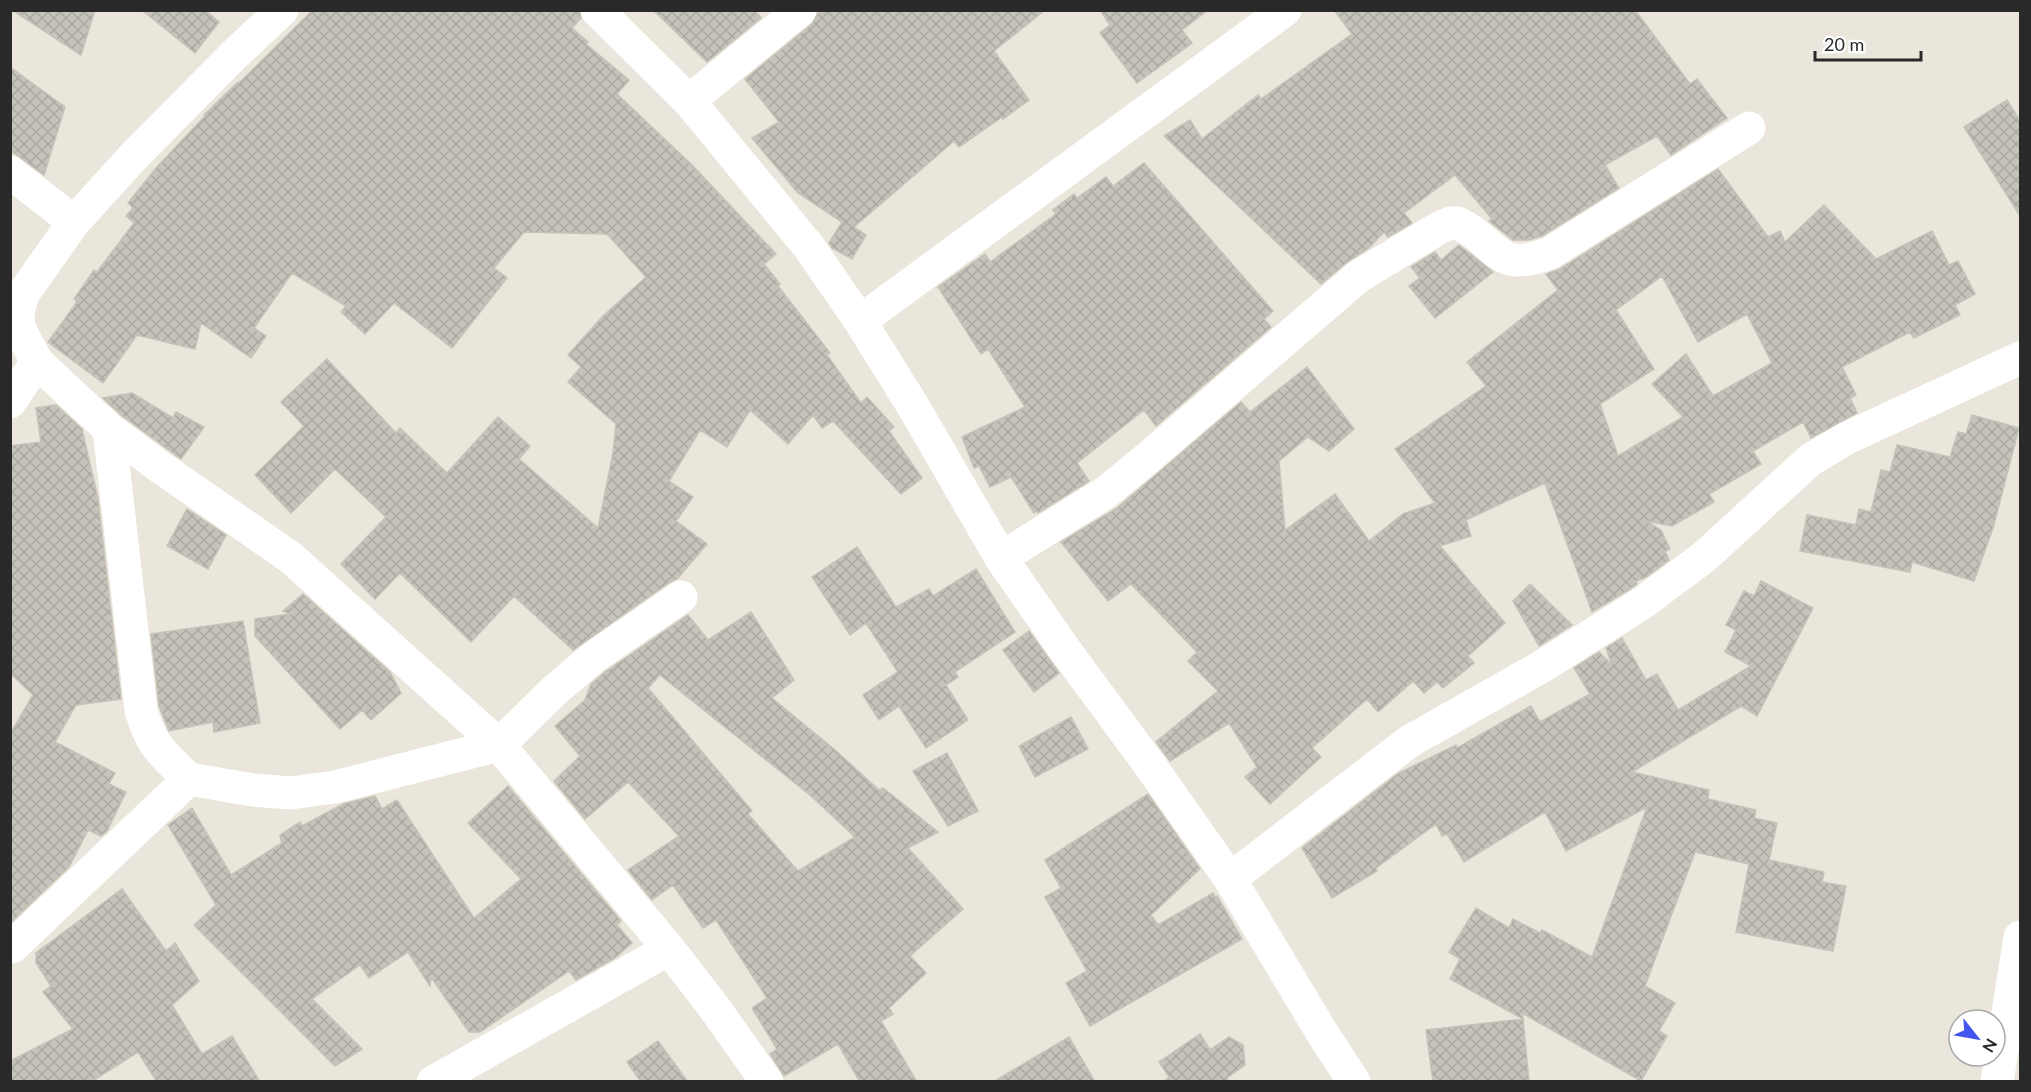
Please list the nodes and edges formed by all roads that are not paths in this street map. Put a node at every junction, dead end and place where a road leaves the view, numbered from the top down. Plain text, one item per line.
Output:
1 (282, 10) edge
2 (597, 10) edge
3 (800, 10) edge
4 (1285, 10) edge
5 (689, 101) junction
6 (1749, 128) dead end
7 (10, 172) edge
8 (74, 222) junction
9 (860, 321) junction
10 (2020, 358) edge
11 (37, 362) junction
12 (10, 402) edge
13 (109, 429) junction
14 (1001, 558) junction
15 (681, 597) dead end
16 (499, 745) junction
17 (189, 779) junction
18 (1230, 879) junction
19 (2020, 937) edge
20 (12, 947) dead end
21 (669, 949) junction
22 (433, 1082) edge
23 (767, 1082) edge
24 (1354, 1082) edge
25 (1997, 1082) edge

1 - 8 street
2 - 5 street
3 - 5 street
4 - 9 street
5 - 9 street
6 - 14 street
7 - 8 street
8 - 11 street
9 - 14 street
10 - 18 street
11 - 12 street
11 - 13 street
13 - 16 street
13 - 17 street
14 - 18 street
15 - 16 street
16 - 17 street
16 - 21 street
17 - 20 street
18 - 24 street
19 - 25 street
21 - 22 street
21 - 23 street

